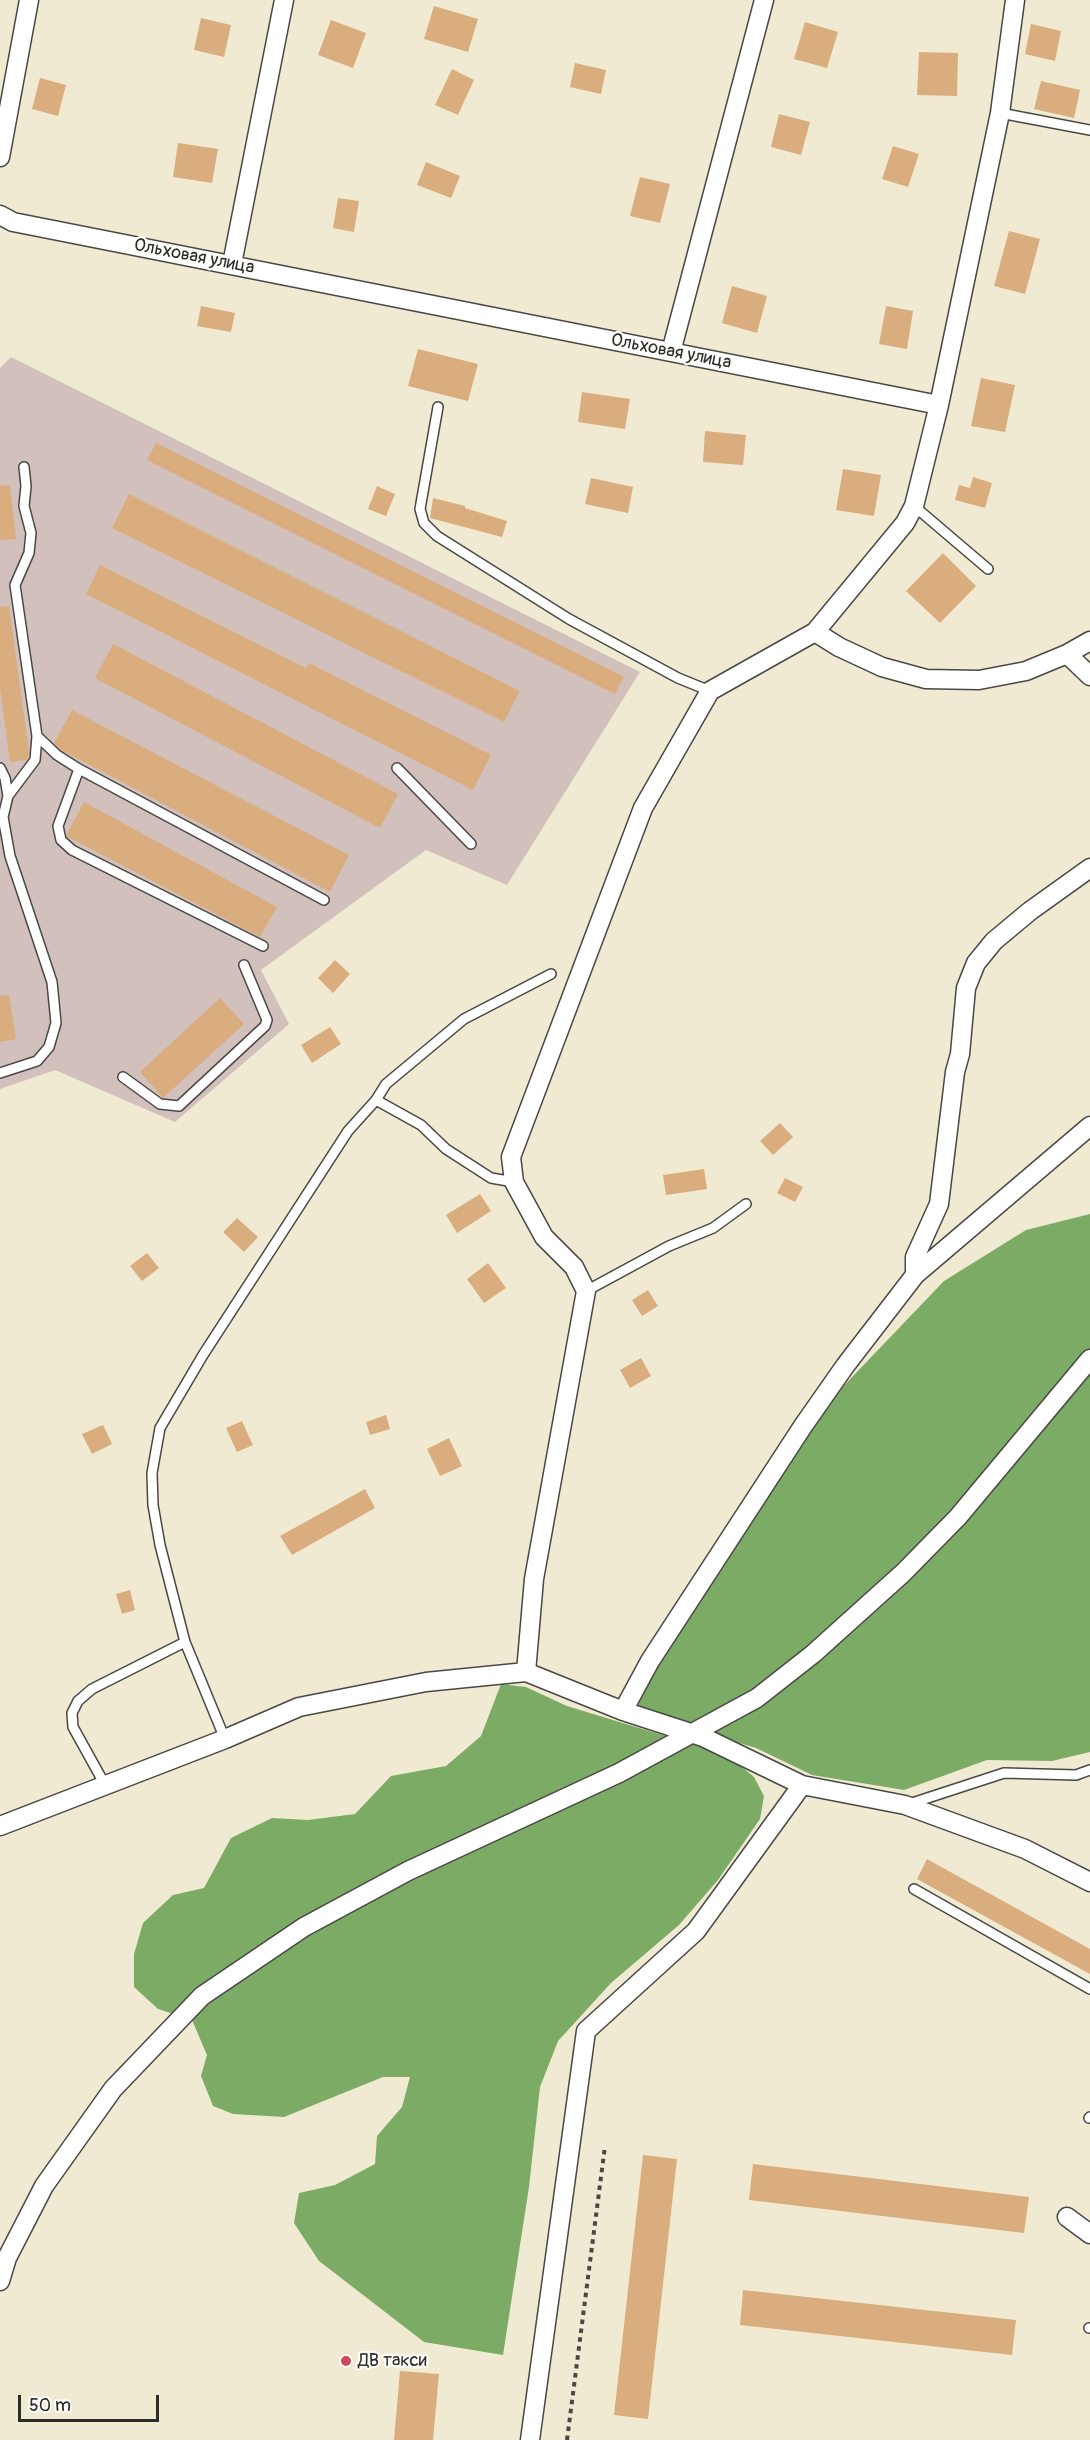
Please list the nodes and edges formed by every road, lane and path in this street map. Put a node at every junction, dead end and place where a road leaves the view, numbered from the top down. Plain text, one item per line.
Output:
1 (28, 0) edge
2 (284, 0) edge
3 (764, 0) edge
4 (1015, 0) edge
5 (1000, 113) junction
6 (1090, 130) edge
7 (0, 157) edge
8 (0, 216) edge
9 (232, 264) junction
10 (671, 352) junction
11 (939, 405) junction
12 (438, 407) dead end
13 (24, 467) dead end
14 (914, 506) junction
15 (988, 569) dead end
16 (815, 632) junction
17 (1090, 641) edge
18 (1067, 654) junction
19 (1090, 676) edge
20 (710, 692) junction
21 (37, 736) junction
22 (0, 768) edge
23 (397, 768) dead end
24 (79, 769) junction
25 (8, 796) junction
26 (471, 844) dead end
27 (1090, 868) edge
28 (324, 900) dead end
29 (263, 946) dead end
30 (244, 965) dead end
31 (551, 974) dead end
32 (0, 1073) edge
33 (123, 1077) dead end
34 (376, 1100) junction
35 (1090, 1126) edge
36 (514, 1182) junction
37 (746, 1204) dead end
38 (915, 1275) junction
39 (586, 1291) junction
40 (1090, 1359) edge
41 (185, 1642) junction
42 (526, 1672) junction
43 (623, 1710) junction
44 (691, 1733) junction
45 (225, 1739) junction
46 (1090, 1770) edge
47 (104, 1783) junction
48 (802, 1785) junction
49 (905, 1805) junction
50 (0, 1826) edge
51 (1090, 1882) edge
52 (914, 1889) dead end
53 (1090, 1989) edge
54 (605, 2146) dead end
55 (1067, 2217) dead end
56 (1090, 2234) edge
57 (0, 2281) edge
58 (530, 2440) edge
59 (567, 2440) edge

1 - 7 street
2 - 9 street
3 - 10 street
4 - 5 street
5 - 6 lane
5 - 11 street
8 - 9 street, Ольховая улица
9 - 10 street, Ольховая улица
10 - 11 street, Ольховая улица
11 - 14 street
12 - 20 lane
13 - 21 lane
14 - 15 lane
14 - 16 street
16 - 18 street
16 - 20 street
17 - 18 street
18 - 19 street
20 - 36 street
21 - 24 lane
21 - 25 lane
22 - 25 lane
23 - 26 lane
24 - 28 lane
24 - 29 lane
25 - 32 lane
27 - 38 street
30 - 33 lane
31 - 34 lane
34 - 36 lane
34 - 41 lane
35 - 38 street
36 - 39 street
37 - 39 lane
38 - 43 street
39 - 42 street
40 - 44 street
41 - 45 lane
41 - 47 lane
42 - 43 street
42 - 45 street
43 - 44 street
44 - 48 street
44 - 57 street
45 - 47 street
46 - 49 lane
47 - 50 street
48 - 49 street
48 - 58 street
49 - 51 street
52 - 53 lane
54 - 59 path
55 - 56 street

